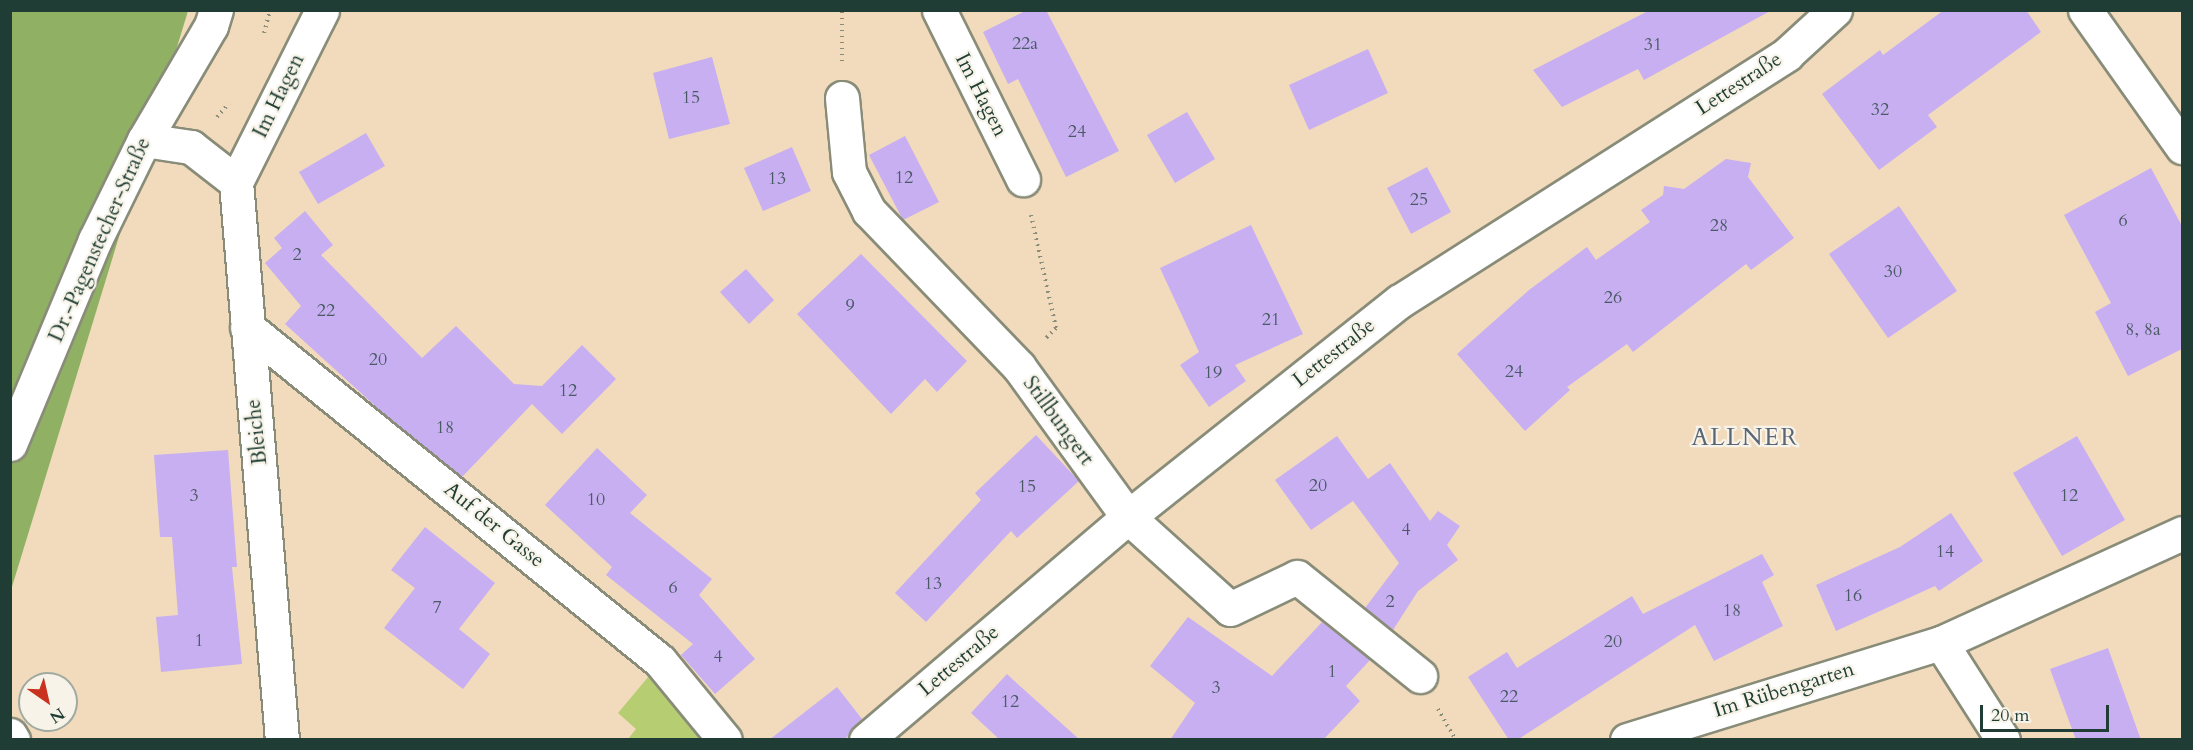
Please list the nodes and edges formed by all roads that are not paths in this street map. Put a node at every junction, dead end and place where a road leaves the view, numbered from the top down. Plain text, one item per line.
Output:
1 (216, 10) edge
2 (322, 10) edge
3 (939, 10) edge
4 (1835, 10) edge
5 (2085, 10) edge
6 (842, 98) road end
7 (144, 140) junction
8 (2182, 147) edge
9 (1023, 179) road end
10 (236, 182) junction
11 (247, 327) junction
12 (10, 444) edge
13 (1128, 517) junction
14 (2182, 533) edge
15 (1941, 643) junction
16 (1420, 676) dead end
17 (10, 735) edge
18 (13, 740) edge
19 (282, 740) edge
20 (725, 740) edge
21 (866, 740) edge
22 (1627, 740) edge
23 (2003, 740) edge

1 - 7 street, Dr.-Pagenstecher-Straße
2 - 10 street, Im Hagen
3 - 9 street, Im Hagen
4 - 13 street, Lettestraße
5 - 8 street
6 - 13 street, Stillbungert
7 - 10 street
7 - 12 street, Dr.-Pagenstecher-Straße
10 - 11 street, Bleiche
11 - 19 street, Bleiche
11 - 20 street, Auf der Gasse
13 - 16 street, Stillbungert
13 - 21 street, Lettestraße
14 - 15 street, Im Rübengarten
15 - 22 street, Im Rübengarten
15 - 23 street
17 - 18 street

